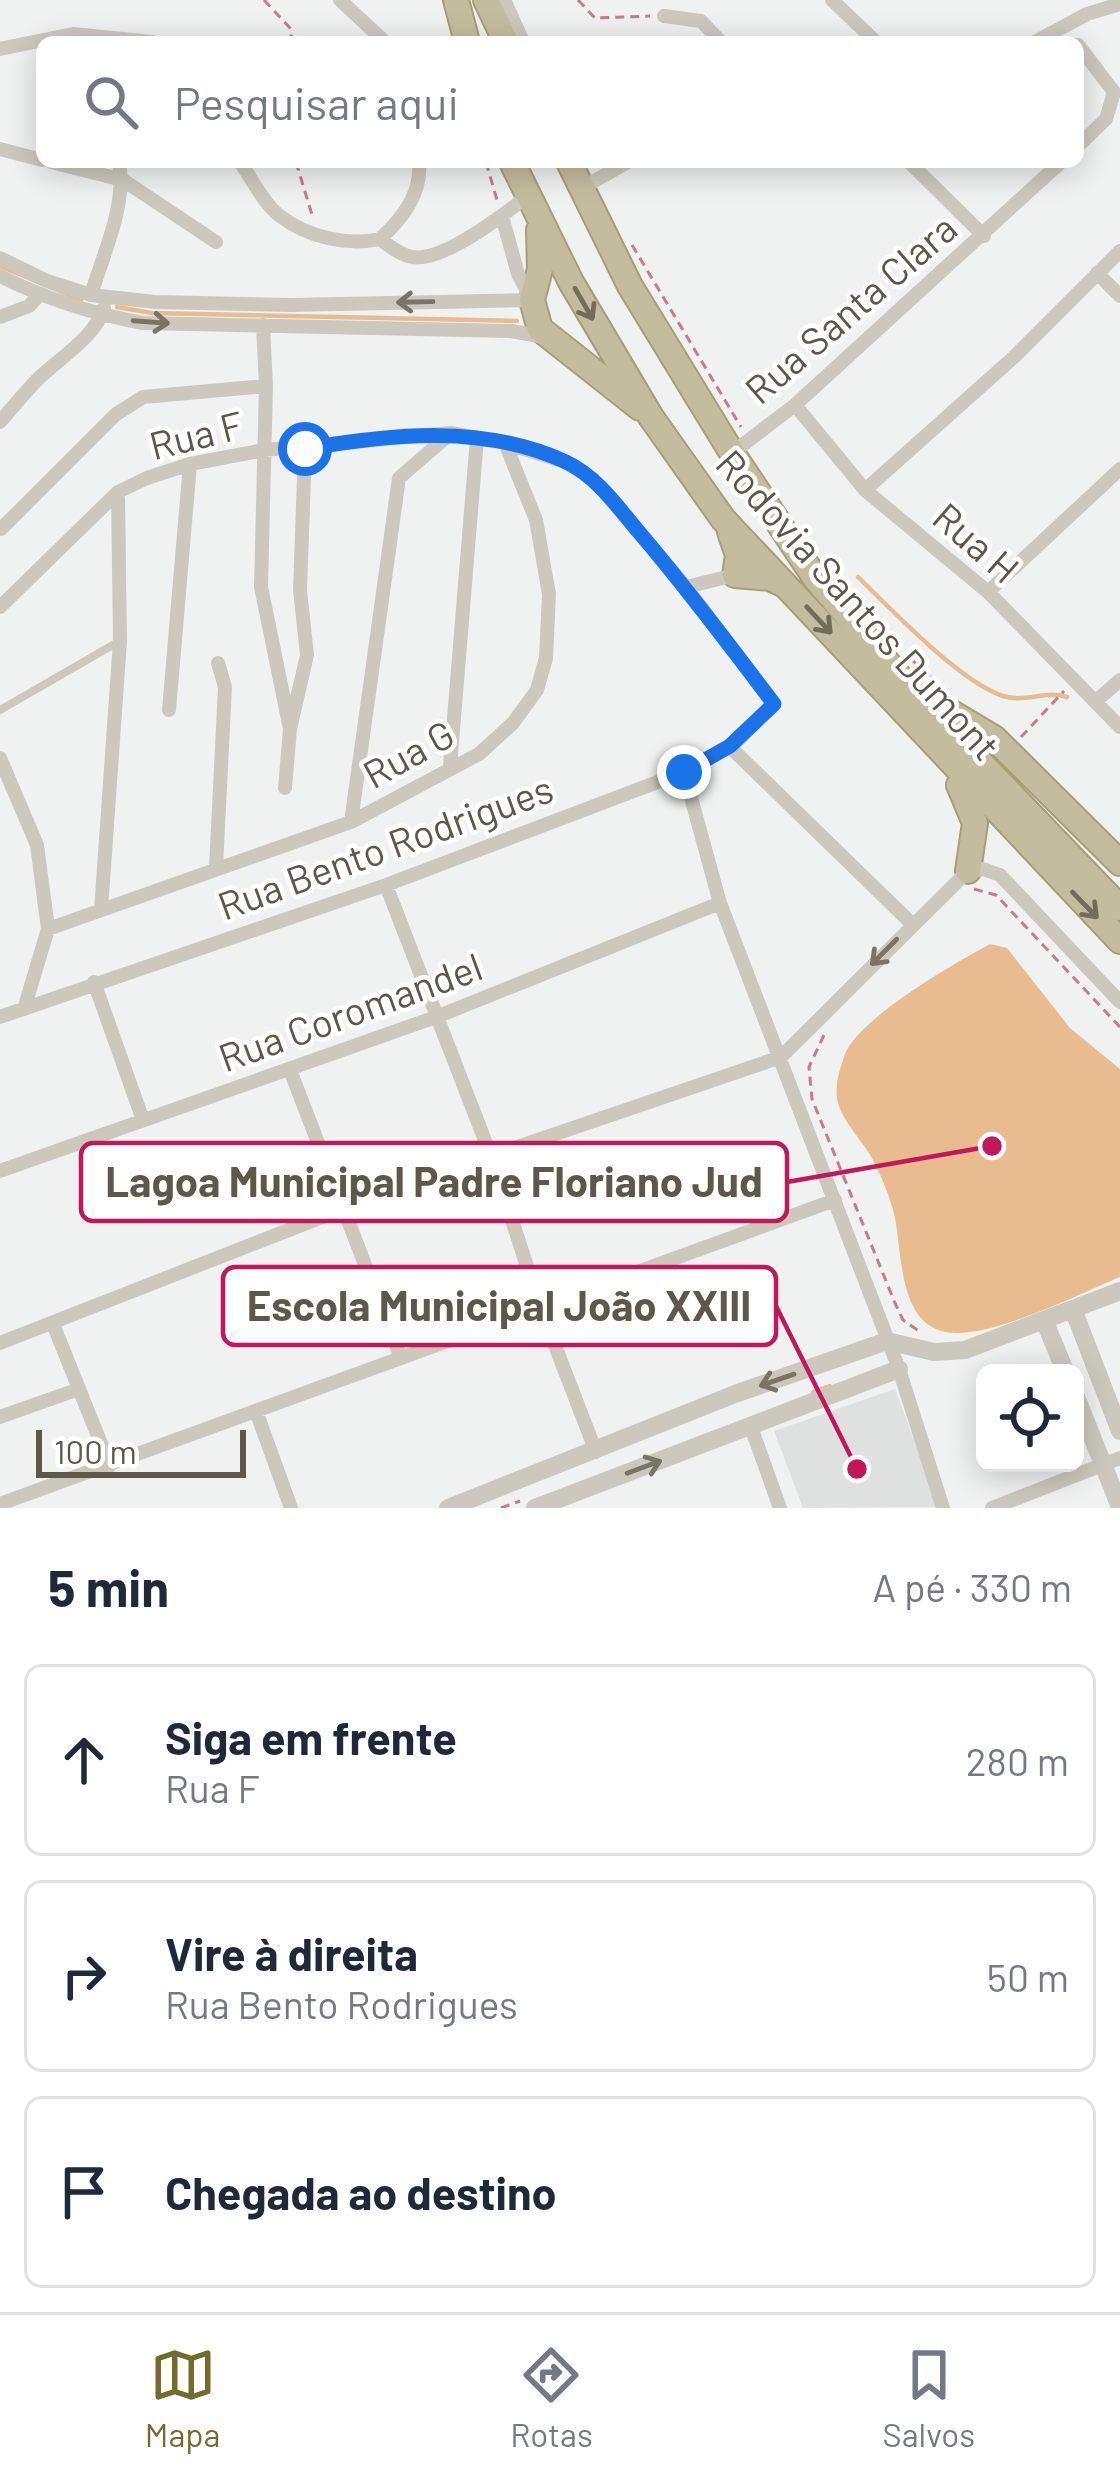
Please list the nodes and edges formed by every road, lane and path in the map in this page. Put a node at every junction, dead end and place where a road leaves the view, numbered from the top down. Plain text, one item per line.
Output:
1 (264, 0) edge
2 (340, 0) edge
3 (456, 0) edge
4 (486, 0) edge
5 (502, 0) edge
6 (578, 0) edge
7 (832, 0) edge
8 (1120, 4) edge
9 (664, 16) joint
10 (1060, 29) junction
11 (290, 36) edge
12 (379, 36) edge
13 (465, 36) edge
14 (503, 36) edge
15 (518, 36) edge
16 (715, 36) edge
17 (870, 36) edge
18 (1047, 36) edge
19 (1067, 36) edge
20 (36, 44) edge
21 (0, 50) edge
22 (1084, 54) edge
23 (1084, 140) edge
24 (0, 149) edge
25 (36, 158) edge
26 (73, 168) edge
27 (120, 168) edge
28 (244, 168) edge
29 (298, 168) edge
30 (420, 168) edge
31 (488, 168) edge
32 (515, 168) edge
33 (571, 168) edge
34 (617, 168) edge
35 (916, 168) edge
36 (1055, 168) edge
37 (122, 181) junction
38 (580, 189) junction
39 (529, 195) junction
40 (502, 216) junction
41 (539, 221) junction
42 (318, 236) junction
43 (984, 236) junction
44 (380, 238) junction
45 (629, 239) dead end
46 (216, 242) dead end
47 (1120, 250) edge
48 (0, 258) edge
49 (1097, 273) junction
50 (0, 276) edge
51 (39, 295) junction
52 (99, 296) junction
53 (1120, 296) edge
54 (532, 300) junction
55 (0, 316) edge
56 (103, 316) junction
57 (263, 325) junction
58 (553, 339) junction
59 (266, 386) junction
60 (795, 405) junction
61 (651, 417) junction
62 (0, 422) edge
63 (452, 434) junction
64 (477, 438) junction
65 (505, 443) junction
66 (740, 446) junction
67 (305, 449) junction
68 (264, 450) junction
69 (190, 464) junction
70 (688, 468) junction
71 (1120, 469) edge
72 (866, 490) junction
73 (118, 491) junction
74 (723, 519) junction
75 (1, 529) edge
76 (735, 575) junction
77 (788, 586) junction
78 (686, 587) junction
79 (988, 592) junction
80 (0, 607) edge
81 (120, 641) junction
82 (909, 658) dead end
83 (218, 663) dead end
84 (1120, 680) edge
85 (909, 688) junction
86 (1065, 690) dead end
87 (951, 695) dead end
88 (1094, 702) junction
89 (774, 704) joint
90 (0, 710) edge
91 (169, 710) dead end
92 (1120, 727) edge
93 (290, 729) junction
94 (730, 746) junction
95 (940, 751) junction
96 (1007, 751) junction
97 (0, 758) edge
98 (450, 767) junction
99 (684, 772) junction
100 (285, 788) dead end
101 (351, 822) junction
102 (1120, 863) edge
103 (216, 867) junction
104 (966, 880) junction
105 (386, 885) junction
106 (719, 903) junction
107 (1120, 908) edge
108 (101, 910) junction
109 (912, 924) junction
110 (48, 929) junction
111 (1120, 941) edge
112 (94, 982) junction
113 (1120, 1002) edge
114 (24, 1009) junction
115 (0, 1017) edge
116 (436, 1017) junction
117 (1120, 1027) edge
118 (825, 1034) dead end
119 (781, 1057) junction
120 (290, 1070) junction
121 (142, 1120) junction
122 (491, 1156) junction
123 (0, 1171) edge
124 (835, 1200) junction
125 (345, 1208) junction
126 (1120, 1292) edge
127 (541, 1309) junction
128 (1073, 1310) junction
129 (1044, 1320) junction
130 (52, 1324) junction
131 (936, 1337) dead end
132 (887, 1341) junction
133 (0, 1343) edge
134 (914, 1349) junction
135 (401, 1358) junction
136 (1062, 1364) edge
137 (899, 1369) junction
138 (79, 1389) junction
139 (1084, 1410) edge
140 (256, 1411) junction
141 (0, 1417) edge
142 (751, 1427) junction
143 (1120, 1431) edge
144 (596, 1452) junction
145 (1112, 1461) edge
146 (110, 1466) junction
147 (0, 1504) edge
148 (1120, 1507) edge
149 (291, 1508) edge
150 (448, 1508) edge
151 (535, 1508) edge
152 (780, 1508) edge
153 (943, 1508) edge
154 (992, 1508) edge

1 - 11 path
2 - 12 street
3 - 13 highway
4 - 14 highway
5 - 15 street
6 - 9 path
7 - 17 street
8 - 10 street
9 - 16 street
10 - 18 street
10 - 19 street
20 - 21 street
22 - 23 street
24 - 25 street
26 - 37 street
27 - 37 street
28 - 42 street
29 - 42 path
30 - 44 street
31 - 40 path
32 - 39 highway, Rodovia Santos Dumont
33 - 38 highway, Rodovia Santos Dumont
34 - 38 street
35 - 43 street
36 - 43 street, Rua Santa Clara
37 - 46 street
37 - 52 street
38 - 66 highway, Rodovia Santos Dumont
39 - 40 street
39 - 41 highway, Rodovia Santos Dumont
40 - 44 street
40 - 54 street
41 - 54 highway
41 -> 61 highway, Rodovia Santos Dumont
42 - 44 street
43 - 60 street, Rua Santa Clara
45 - 66 path
47 - 49 street
48 - 52 street
49 - 53 street
49 - 72 street
50 - 51 street
51 - 55 street
51 - 56 street
54 -> 52 street
52 - 56 street
54 - 58 highway
56 -> 57 street
56 - 62 street
57 - 58 street
57 - 59 street
58 - 61 highway
59 - 68 street
59 - 75 street
60 - 66 street, Rua Santa Clara
60 - 72 street, Rua H
61 - 70 highway, Rodovia Santos Dumont
63 - 64 street, Rua F
63 - 67 street, Rua F
63 - 101 street
64 - 65 street, Rua F
64 - 98 street
65 - 78 street, Rua F
65 - 98 street, Rua G
66 - 70 highway
66 - 85 highway, Rodovia Santos Dumont
67 - 68 street, Rua F
67 - 93 street
68 - 69 street, Rua F
68 - 93 street
69 - 73 street, Rua F
69 - 91 street
70 - 74 highway, Rodovia Santos Dumont
71 - 79 street
72 - 79 street, Rua H
73 - 80 street, Rua F
73 - 81 street
74 - 76 highway
74 - 77 highway, Rodovia Santos Dumont
76 - 77 highway
76 - 78 street
77 -> 95 highway, Rodovia Santos Dumont
78 - 89 street, Rua F
79 - 88 street, Rua H
81 - 90 lane
81 - 108 street
82 - 87 path
83 - 103 street
84 - 88 street
85 - 96 highway
85 - 107 highway, Rodovia Santos Dumont
86 - 96 path
88 - 92 street, Rua H
89 - 94 street, Rua Bento Rodrigues
93 - 100 street
94 - 99 street, Rua Bento Rodrigues
94 - 109 street
95 - 104 highway
95 -> 111 highway, Rodovia Santos Dumont
96 - 102 highway
97 - 110 street
98 - 101 street, Rua G
99 - 105 street, Rua Bento Rodrigues
99 - 106 street
101 - 103 street, Rua G
103 - 108 street, Rua G
104 - 109 street
104 - 113 street
104 - 117 path
105 - 112 street, Rua Bento Rodrigues
105 - 116 street
106 - 116 street, Rua Coromandel
106 - 119 street
108 - 110 street, Rua G
109 -> 119 street
110 - 114 street
112 - 114 street, Rua Bento Rodrigues
112 - 121 street
114 - 115 street, Rua Bento Rodrigues
116 - 120 street, Rua Coromandel
116 - 122 street
118 - 131 path
119 - 122 street
119 - 124 street
120 - 121 street, Rua Coromandel
120 - 125 street
121 - 123 street, Rua Coromandel
122 - 127 street
124 - 127 street
124 - 132 street
125 - 130 street
125 - 135 street
126 - 128 street
127 - 135 street
127 - 144 street
128 - 129 street
128 - 143 street
129 - 134 street
129 - 136 street
130 - 133 street
130 - 138 street
132 - 134 street
132 - 137 street
132 -> 144 street
134 - 137 street
135 - 140 street
137 - 142 street
137 - 153 street
138 - 141 street
138 - 146 street
139 - 145 street
140 - 146 street
140 - 149 street
151 -> 142 street
142 - 152 street
144 - 150 street
145 - 148 street
145 - 154 street
146 - 147 street

